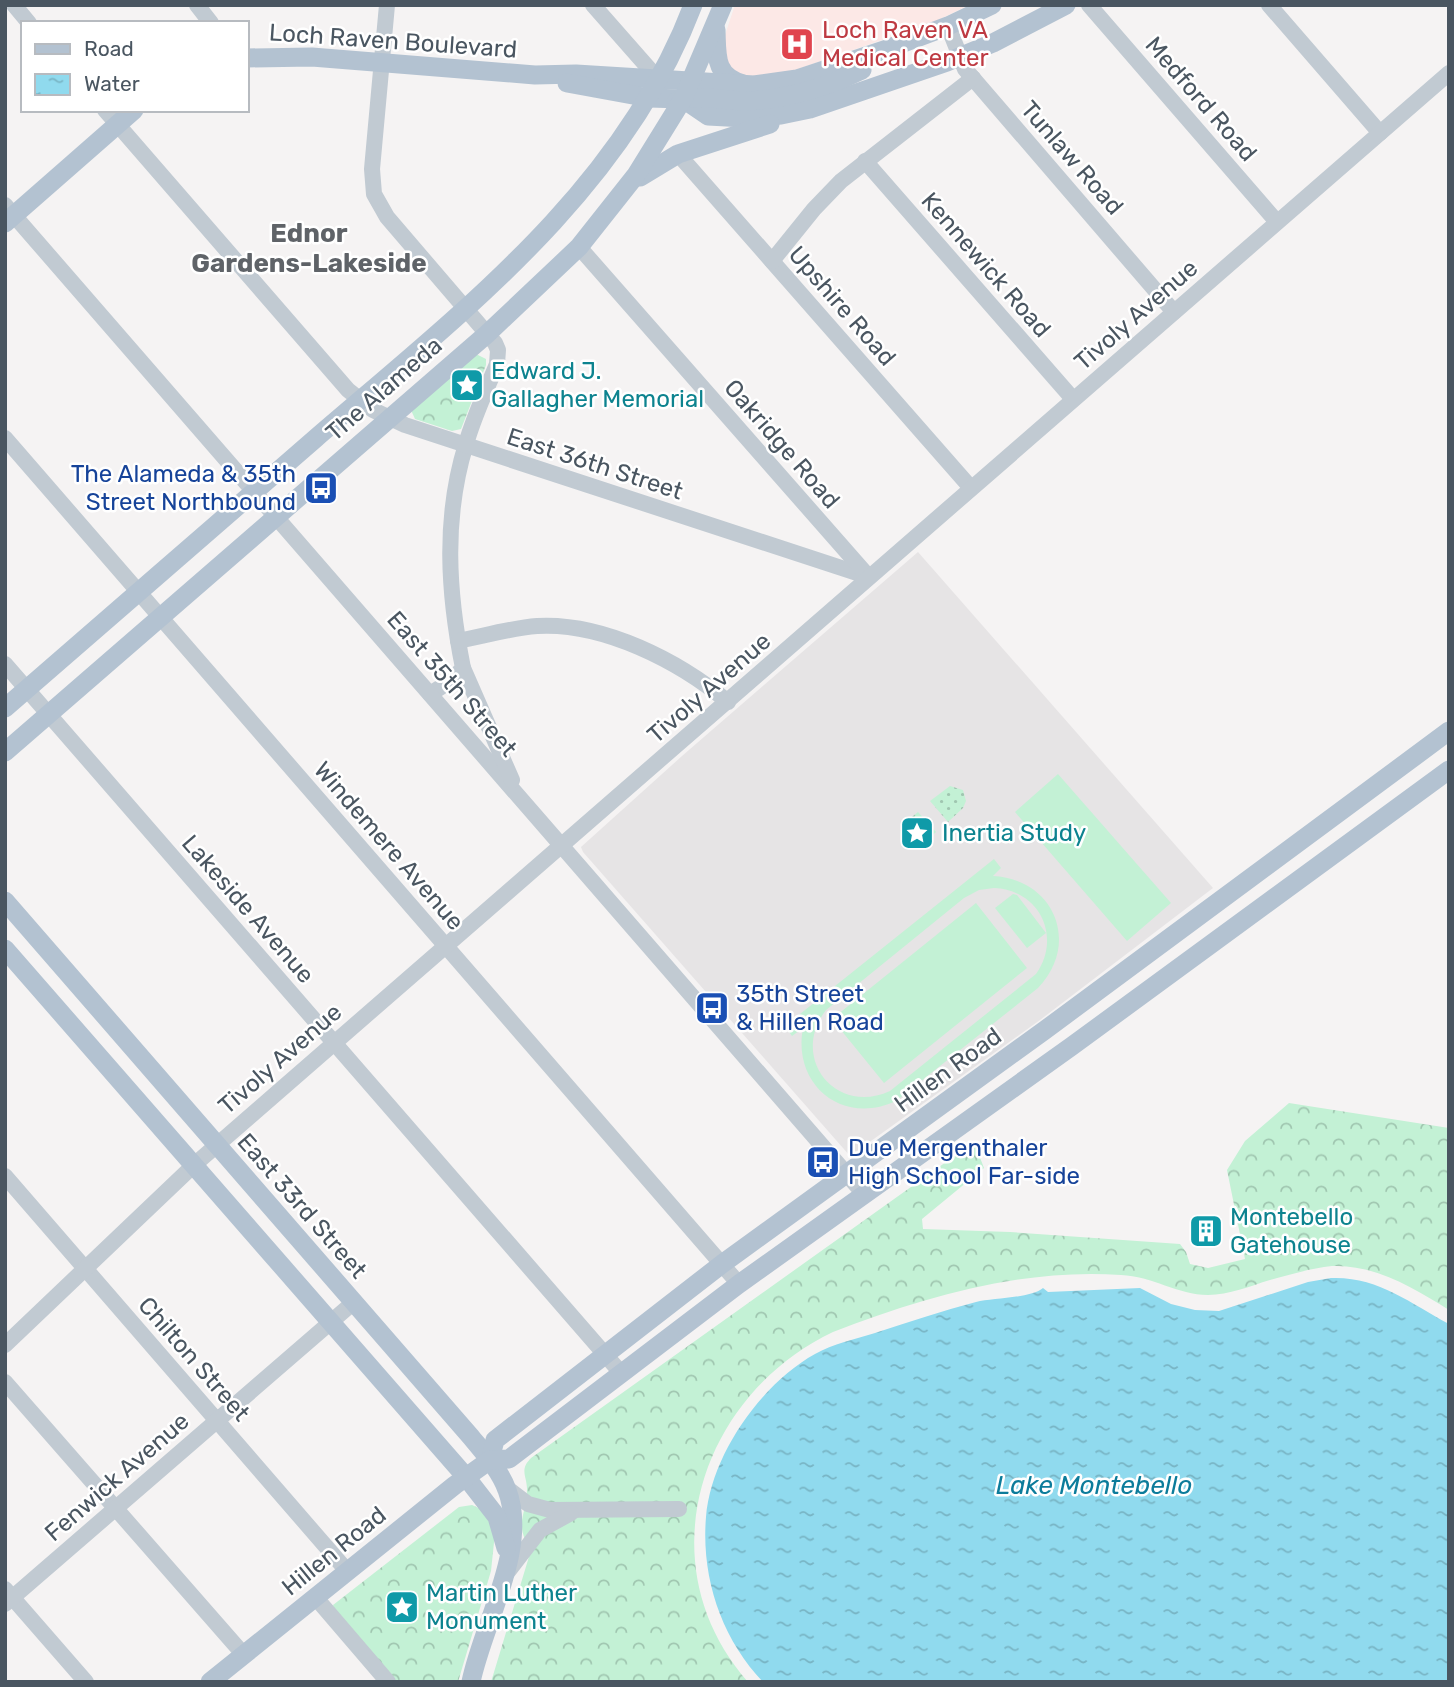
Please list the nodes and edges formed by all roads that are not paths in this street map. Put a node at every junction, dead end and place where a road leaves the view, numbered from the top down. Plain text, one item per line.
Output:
1 (14, 5) edge
2 (197, 5) edge
3 (387, 5) edge
4 (593, 5) edge
5 (693, 5) edge
6 (992, 5) edge
7 (1066, 5) edge
8 (1089, 5) edge
9 (1269, 5) edge
10 (720, 14) edge
11 (27, 21) edge
12 (209, 21) edge
13 (948, 26) junction
14 (887, 49) junction
15 (960, 57) junction
16 (248, 58) edge
17 (381, 63) junction
18 (1449, 73) edge
19 (535, 75) junction
20 (973, 78) junction
21 (659, 80) junction
22 (754, 85) junction
23 (687, 91) junction
24 (649, 97) junction
25 (810, 109) junction
26 (128, 112) edge
27 (111, 118) edge
28 (1380, 132) junction
29 (678, 154) junction
30 (608, 157) junction
31 (865, 161) junction
32 (624, 192) junction
33 (8, 214) edge
34 (1278, 222) junction
35 (579, 247) junction
36 (772, 261) junction
37 (465, 308) junction
38 (1174, 312) junction
39 (487, 334) junction
40 (1073, 399) junction
41 (359, 401) junction
42 (388, 418) junction
43 (5, 438) edge
44 (465, 445) junction
45 (971, 488) junction
46 (254, 491) junction
47 (276, 516) junction
48 (869, 577) junction
49 (139, 592) junction
50 (160, 617) junction
51 (458, 641) junction
52 (5, 664) edge
53 (464, 668) junction
54 (27, 689) junction
55 (430, 694) junction
56 (728, 702) junction
57 (5, 708) edge
58 (48, 714) junction
59 (1449, 730) edge
60 (5, 752) edge
61 (1449, 770) edge
62 (521, 798) junction
63 (562, 845) junction
64 (5, 901) edge
65 (446, 946) junction
66 (5, 949) edge
67 (334, 1043) junction
68 (217, 1144) junction
69 (194, 1165) junction
70 (846, 1172) junction
71 (5, 1176) edge
72 (864, 1194) junction
73 (722, 1264) junction
74 (85, 1268) junction
75 (739, 1284) junction
76 (354, 1302) junction
77 (331, 1322) junction
78 (5, 1345) edge
79 (605, 1354) junction
80 (622, 1374) junction
81 (5, 1381) edge
82 (218, 1420) junction
83 (490, 1460) junction
84 (466, 1477) junction
85 (507, 1488) junction
86 (115, 1509) junction
87 (679, 1509) dead end
88 (576, 1510) junction
89 (348, 1572) junction
90 (504, 1572) junction
91 (8, 1597) edge
92 (316, 1598) junction
93 (244, 1655) junction
94 (86, 1682) edge
95 (210, 1682) edge
96 (388, 1682) edge
97 (471, 1682) edge

1 - 11 street
2 - 12 street
3 - 17 street
4 - 21 street
5 - 21 main road, The Alameda
6 - 13 main road, Loch Raven Boulevard
7 - 15 main road, Loch Raven Boulevard
8 - 34 street, Medford Road
9 - 28 street
10 - 22 main road
10 - 23 main road, The Alameda
13 - 14 main road, Loch Raven Boulevard
13 - 15 street, Tunlaw Road
14 - 22 main road, Loch Raven Boulevard
14 - 23 main road
15 - 20 street, Tunlaw Road
15 - 25 main road, Loch Raven Boulevard
16 - 17 main road, Loch Raven Boulevard
17 - 19 main road, Loch Raven Boulevard
17 - 37 street
18 - 28 street, Tivoly Avenue
19 - 21 main road, Loch Raven Boulevard
19 - 24 main road, Loch Raven Boulevard
20 - 31 street
20 - 38 street, Tunlaw Road
21 - 23 main road, Loch Raven Boulevard
21 - 24 main road, The Alameda
22 - 23 main road, Loch Raven Boulevard
23 - 24 main road, Loch Raven Boulevard
23 - 25 main road, Loch Raven Boulevard
23 - 30 main road
23 - 32 main road, The Alameda
24 - 30 main road, The Alameda
25 - 29 main road
26 - 27 main road
27 - 33 main road
27 - 41 street, East 36th Street
28 - 34 street, Tivoly Avenue
29 - 32 main road
29 - 36 street, Upshire Road
30 - 37 main road, The Alameda
31 - 36 street
31 - 40 street, Kennewick Road
32 - 35 main road, The Alameda
33 - 46 street, East 35th Street
34 - 38 street, Tivoly Avenue
35 - 39 main road, The Alameda
35 - 48 street, Oakridge Road
36 - 45 street, Upshire Road
37 - 39 street
37 - 41 main road, The Alameda
38 - 40 street, Tivoly Avenue
39 - 42 main road, The Alameda
39 - 44 street
40 - 45 street, Tivoly Avenue
41 - 42 street, East 36th Street
41 - 46 main road, The Alameda
42 - 44 street, East 36th Street
42 - 47 main road, The Alameda
43 - 49 street, Windemere Avenue
44 - 48 street, East 36th Street
44 - 51 street
45 - 48 street, Tivoly Avenue
46 - 47 street, East 35th Street
46 - 49 main road, The Alameda
47 - 50 main road, The Alameda
47 - 55 street, East 35th Street
48 - 56 street, Tivoly Avenue
49 - 50 street, Windemere Avenue
49 - 54 main road, The Alameda
50 - 58 main road, The Alameda
50 - 65 street, Windemere Avenue
51 - 53 street
51 - 56 street
52 - 54 street, Lakeside Avenue
53 - 55 street
53 - 62 street
54 - 57 main road, The Alameda
54 - 58 street, Lakeside Avenue
55 - 62 street, East 35th Street
56 - 63 street, Tivoly Avenue
58 - 60 main road, The Alameda
58 - 67 street, Lakeside Avenue
59 - 70 main road, Hillen Road
61 - 72 main road, Hillen Road
62 - 63 street, East 35th Street
63 - 65 street, Tivoly Avenue
63 - 70 street, East 35th Street
64 - 68 main road, East 33rd Street
65 - 67 street, Tivoly Avenue
65 - 73 street, Windemere Avenue
66 - 69 main road, East 33rd Street
67 - 68 street, Tivoly Avenue
67 - 79 street, Lakeside Avenue
68 - 69 street, Tivoly Avenue
68 - 76 main road, East 33rd Street
69 - 74 street, Tivoly Avenue
69 - 77 main road, East 33rd Street
70 - 72 street, East 35th Street
70 - 73 main road, Hillen Road
71 - 74 street, Chilton Street
72 - 75 main road, Hillen Road
73 - 75 street, Windemere Avenue
73 - 79 main road, Hillen Road
74 - 78 street, Tivoly Avenue
74 - 82 street, Chilton Street
75 - 80 main road, Hillen Road
76 - 77 street, Fenwick Avenue
76 - 83 main road, East 33rd Street
77 - 82 street, Fenwick Avenue
77 - 84 main road, East 33rd Street
79 - 80 street, Lakeside Avenue
79 - 83 main road, Hillen Road
80 - 83 main road, Hillen Road
81 - 86 street
82 - 86 street, Fenwick Avenue
82 - 89 street, Chilton Street
83 - 84 main road, Hillen Road
83 - 85 main road, East 33rd Street
84 - 89 main road, Hillen Road
84 - 90 main road, East 33rd Street
85 - 88 street
85 - 90 main road, East 33rd Street
86 - 91 street, Fenwick Avenue
86 - 93 street
87 - 88 street
88 - 90 street
89 - 92 main road, Hillen Road
90 - 97 main road, East 33rd Street
91 - 94 street
92 - 93 main road, Hillen Road
92 - 96 street
93 - 95 main road, Hillen Road

